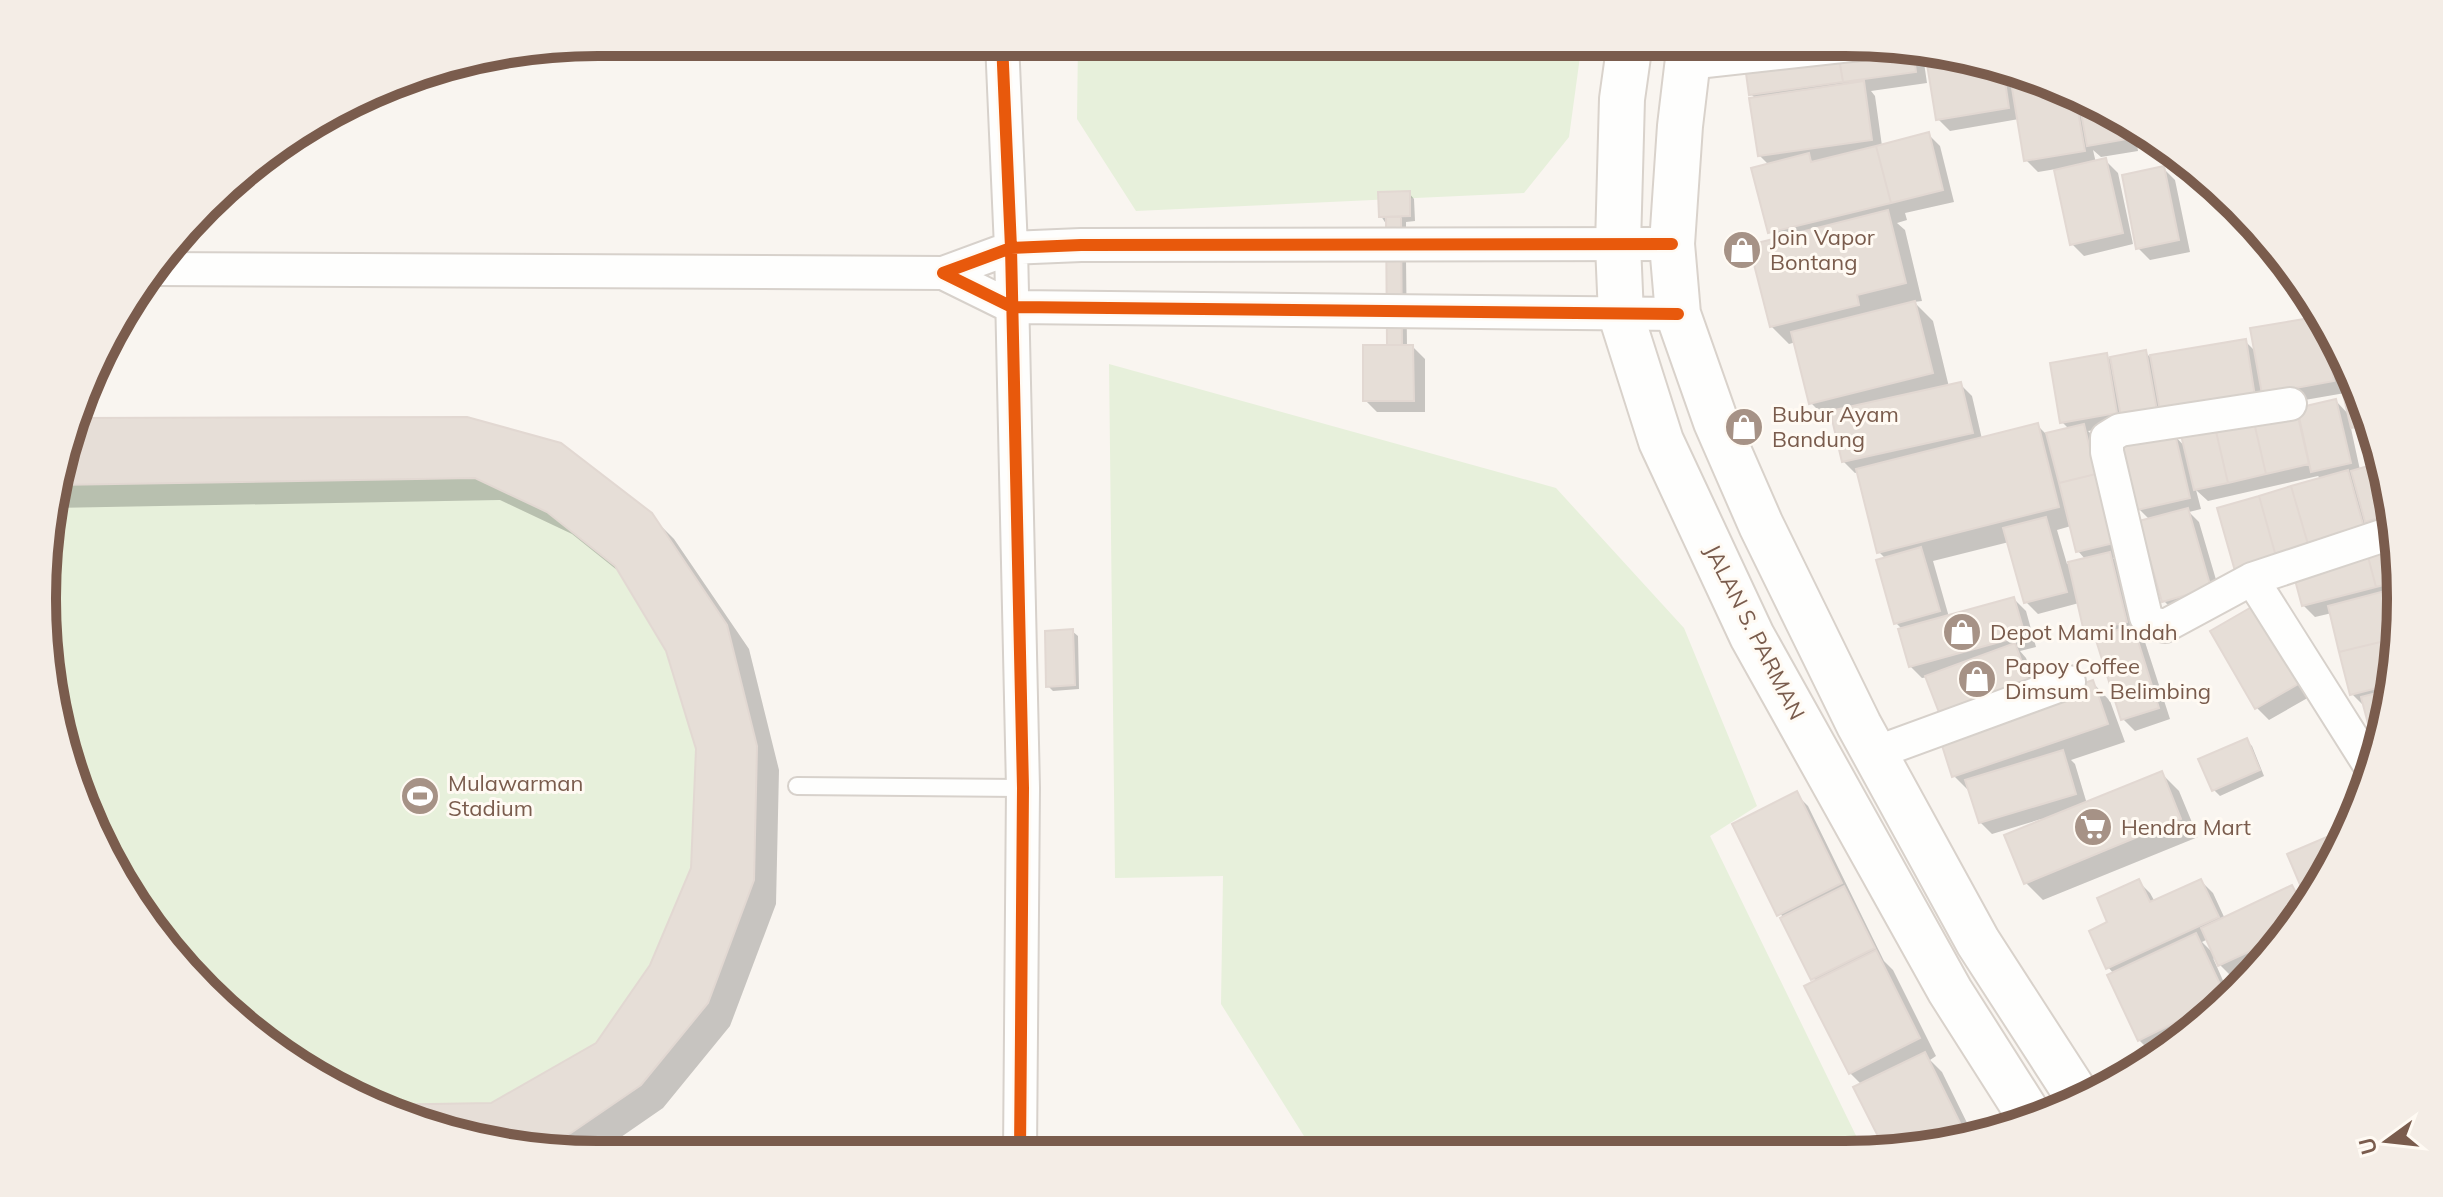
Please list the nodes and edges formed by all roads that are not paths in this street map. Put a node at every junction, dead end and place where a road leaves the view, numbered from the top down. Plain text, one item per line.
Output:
1 (1003, 56) edge
2 (1628, 56) edge
3 (1689, 56) edge
4 (1672, 244) junction
5 (1618, 245) junction
6 (1011, 248) junction
7 (167, 269) edge
8 (943, 273) junction
9 (1012, 307) junction
10 (1678, 314) junction
11 (1621, 315) junction
12 (2290, 404) dead end
13 (2383, 536) edge
14 (2252, 579) junction
15 (2069, 682) dead end
16 (1875, 753) junction
17 (2364, 756) edge
18 (797, 786) dead end
19 (1023, 788) junction
20 (2073, 1090) edge
21 (2025, 1110) edge
22 (1020, 1141) edge

1 - 6 street
2 - 5 main road, JALAN S. PARMAN
3 - 4 main road
4 - 5 street
4 - 10 main road
5 - 6 street
5 - 11 main road, JALAN S. PARMAN
6 - 8 street
6 - 9 street
7 - 8 street
8 - 9 street
9 - 11 street
9 - 19 street
10 - 11 street
10 - 16 main road
11 - 21 main road, JALAN S. PARMAN
12 - 14 street
13 - 14 street
14 - 17 street
15 - 16 street
16 - 20 main road
18 - 19 lane
19 - 22 street

